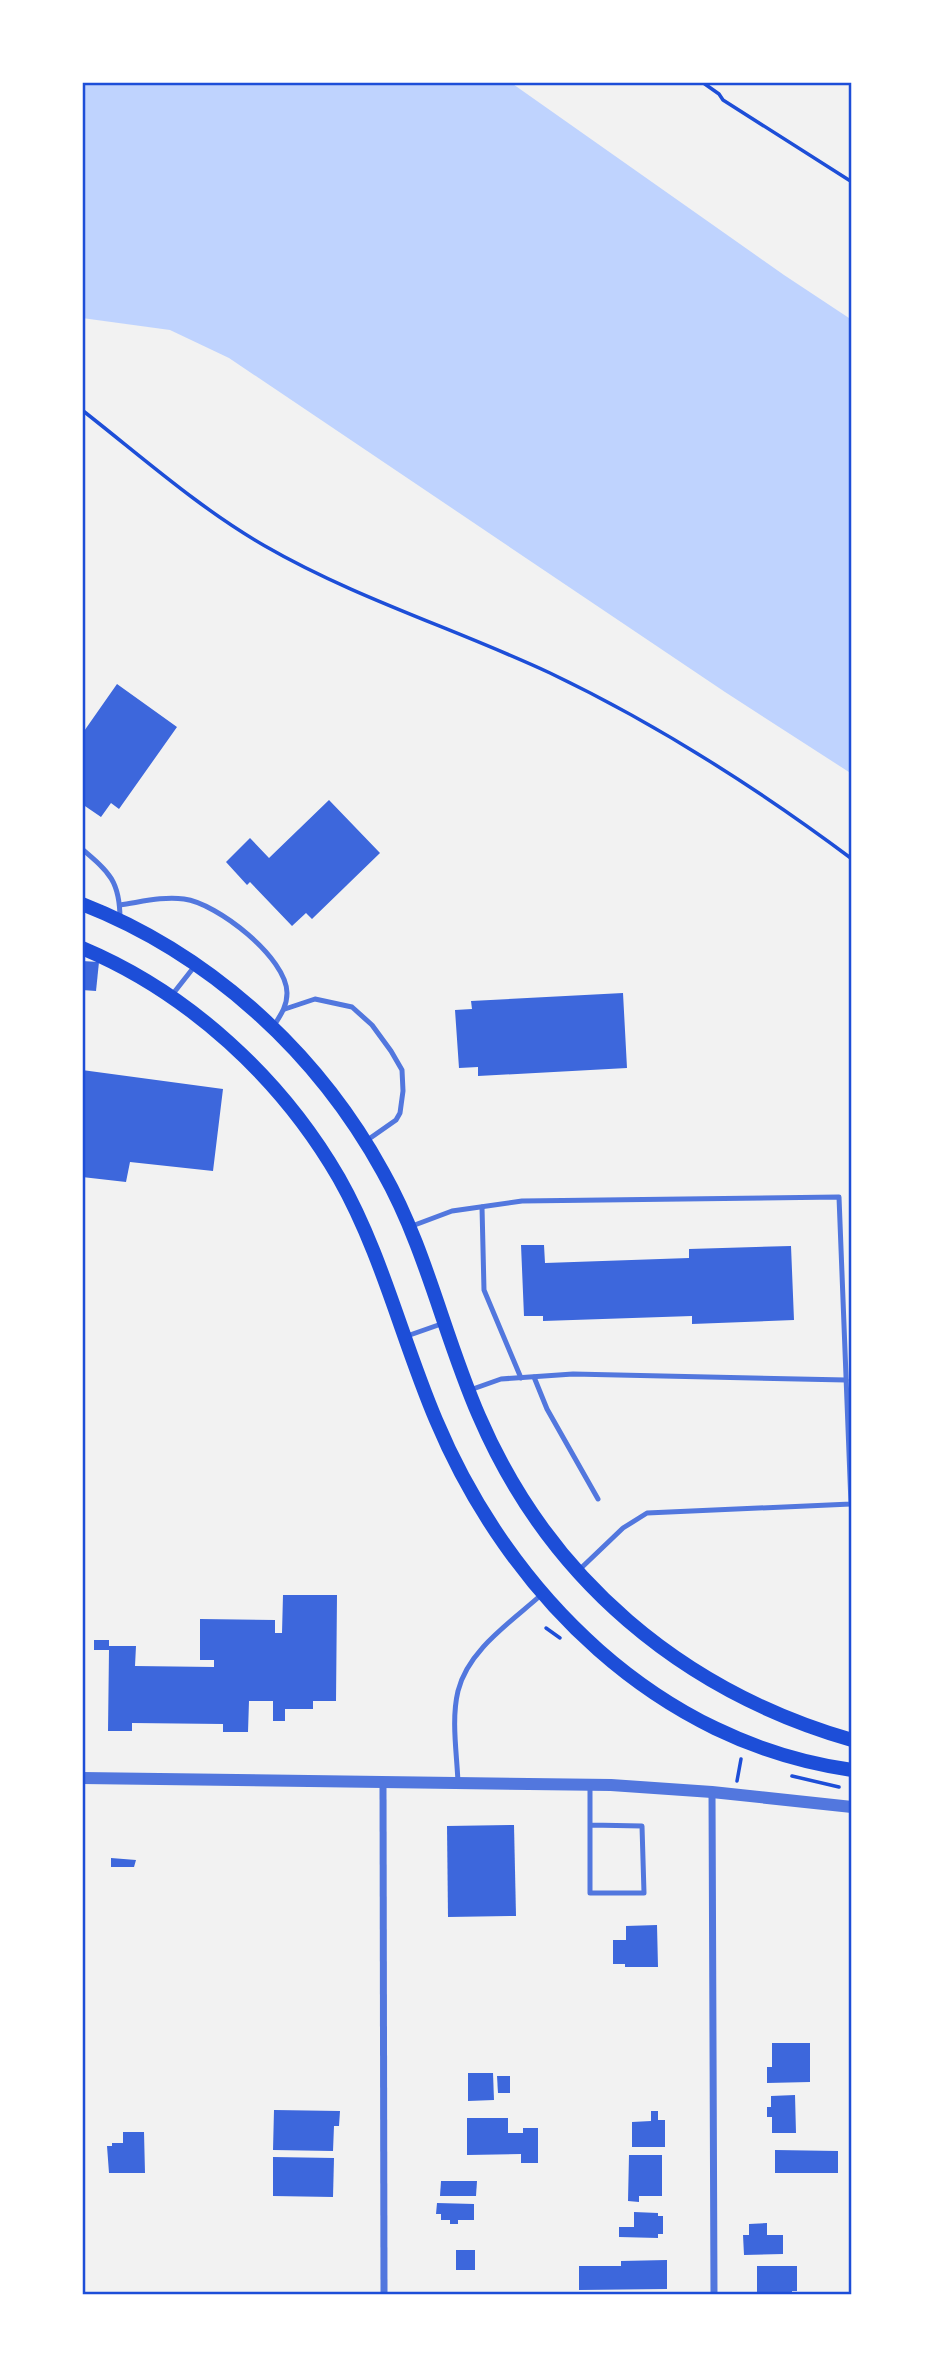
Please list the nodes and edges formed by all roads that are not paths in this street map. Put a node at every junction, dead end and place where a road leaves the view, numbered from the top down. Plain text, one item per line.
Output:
1 (82, 849) edge
2 (82, 904) edge
3 (120, 905) junction
4 (120, 920) junction
5 (82, 948) edge
6 (196, 965) junction
7 (170, 998) junction
8 (285, 1009) junction
9 (273, 1027) junction
10 (366, 1142) junction
11 (482, 1207) junction
12 (409, 1228) junction
13 (444, 1323) junction
14 (405, 1337) junction
15 (534, 1377) junction
16 (521, 1378) junction
17 (846, 1380) junction
18 (469, 1391) junction
19 (598, 1500) dead end
20 (577, 1572) junction
21 (542, 1595) junction
22 (852, 1740) edge
23 (852, 1770) edge
24 (82, 1778) edge
25 (383, 1783) junction
26 (458, 1783) junction
27 (590, 1784) junction
28 (712, 1792) junction
29 (852, 1807) edge
30 (590, 1825) junction
31 (384, 2295) edge
32 (714, 2295) edge

1 - 3 lane
2 - 4 main road
3 - 4 lane
3 - 8 lane
4 - 6 main road
5 - 7 main road
6 - 7 lane
6 - 9 main road
7 - 14 main road
8 - 9 lane
8 - 10 lane
9 - 10 main road
10 - 12 main road
11 - 12 lane
11 - 16 lane
11 - 17 lane
12 - 13 main road
13 - 14 lane
13 - 18 main road
14 - 21 main road
15 - 16 lane
15 - 17 lane
15 - 19 lane
16 - 18 lane
17 - 20 lane
18 - 20 main road
20 - 22 main road
21 - 23 main road
21 - 26 lane
24 - 25 street
25 - 26 street
25 - 31 street
26 - 27 street
27 - 28 street
27 - 30 lane
28 - 29 street
28 - 32 street
30 - 30 lane

